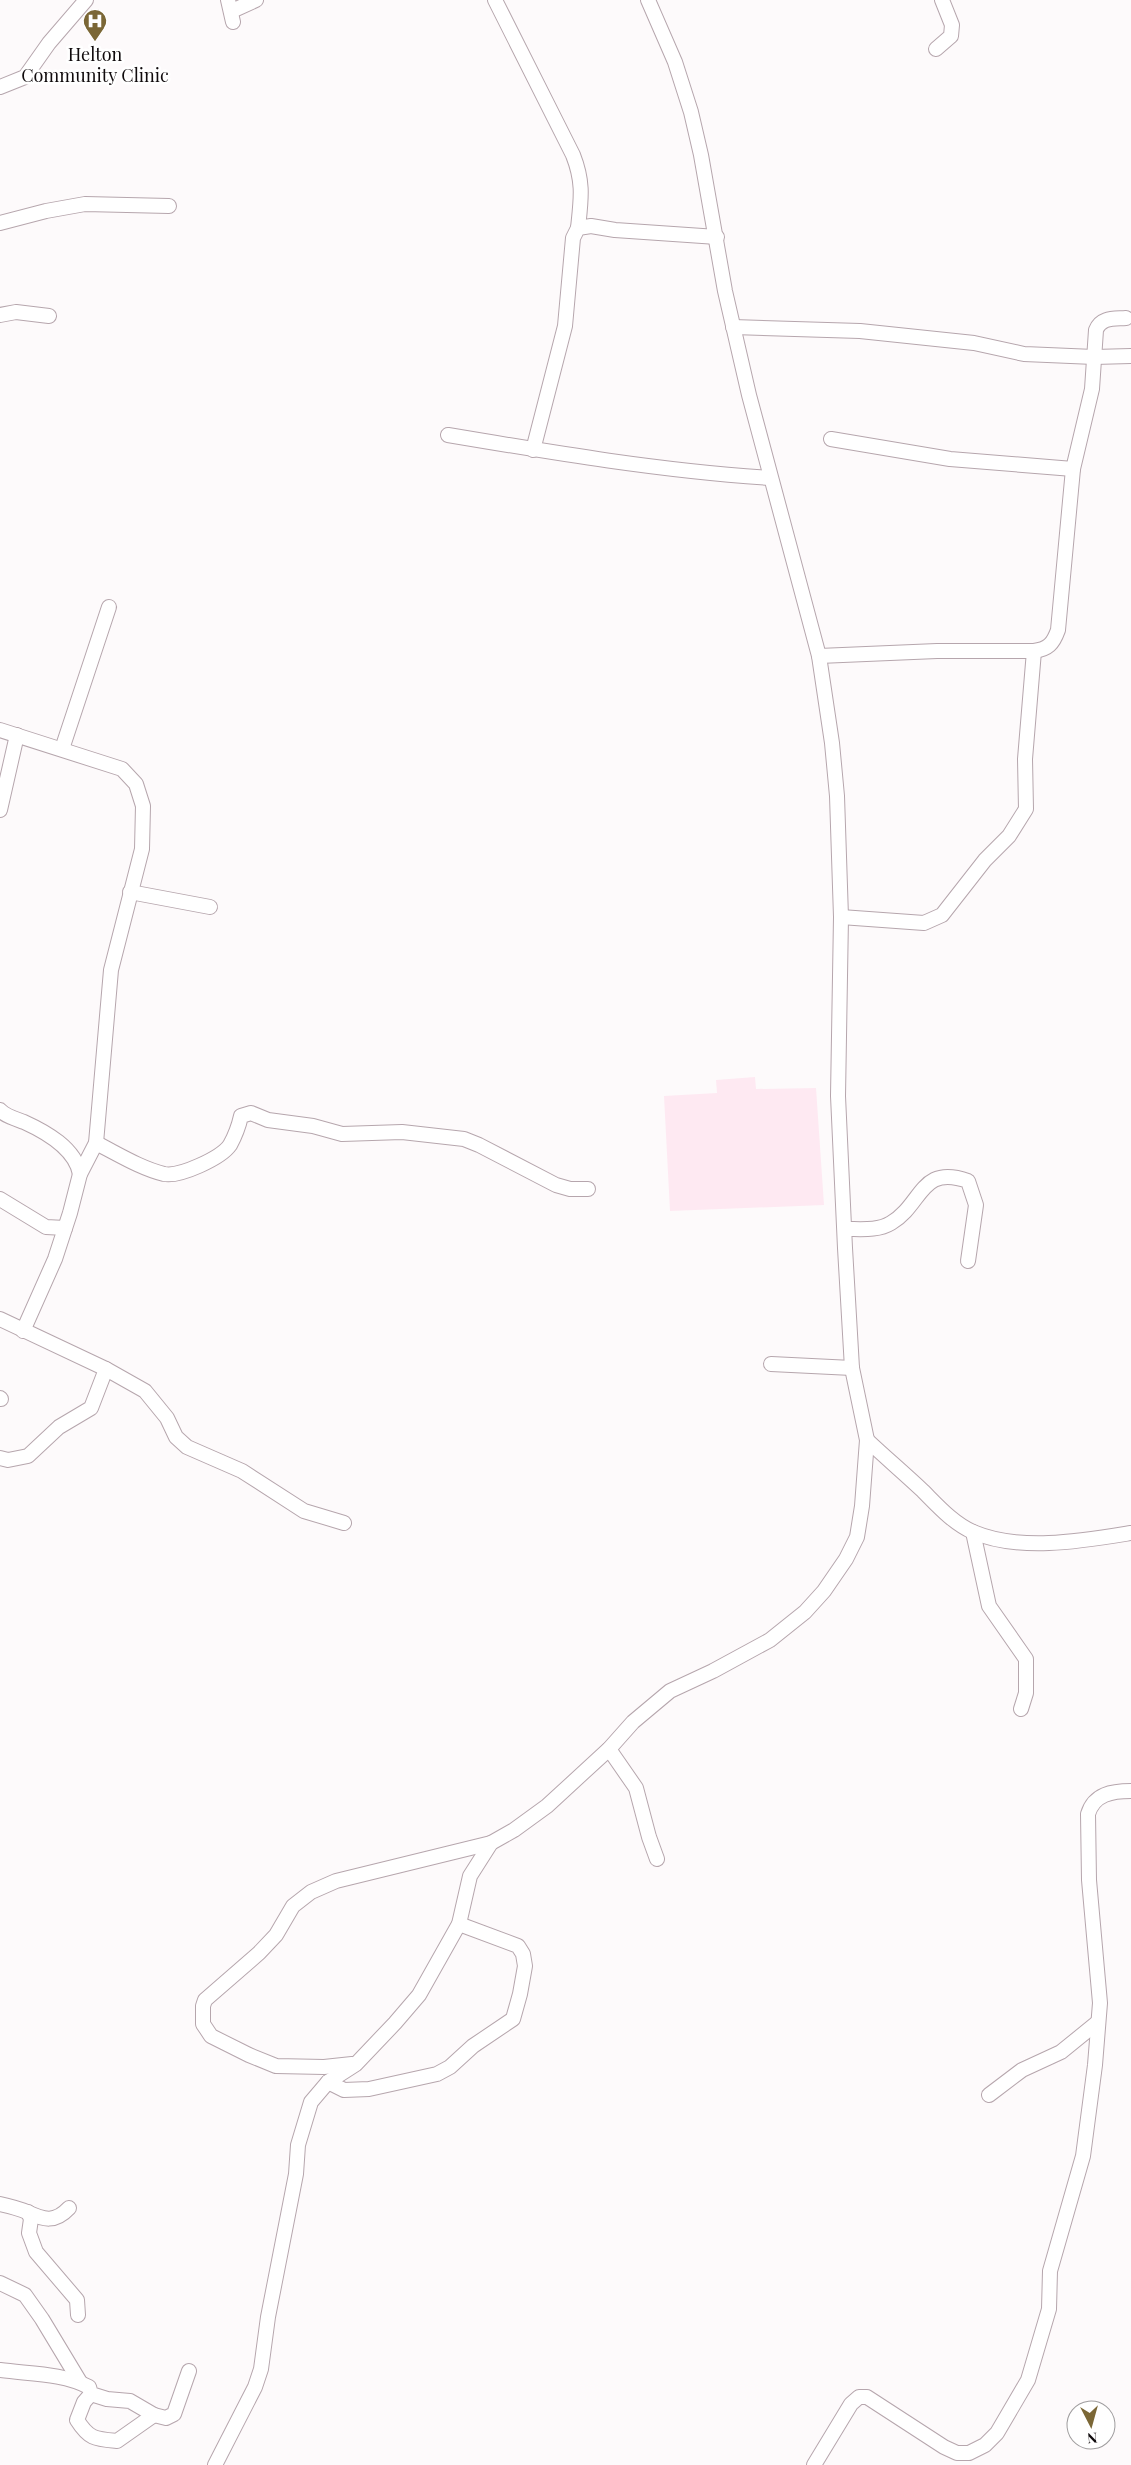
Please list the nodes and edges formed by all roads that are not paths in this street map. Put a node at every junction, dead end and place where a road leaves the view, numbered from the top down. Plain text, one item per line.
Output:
1 (86, 0) edge
2 (256, 0) edge
3 (648, 0) edge
4 (942, 0) edge
5 (501, 2) edge
6 (231, 11) edge
7 (936, 48) dead end
8 (0, 88) edge
9 (169, 206) dead end
10 (0, 223) edge
11 (578, 228) junction
12 (717, 237) junction
13 (0, 315) edge
14 (50, 316) dead end
15 (1126, 318) dead end
16 (733, 327) junction
17 (1131, 356) edge
18 (1094, 357) junction
19 (448, 435) dead end
20 (831, 439) dead end
21 (533, 450) junction
22 (1073, 469) junction
23 (770, 478) junction
24 (110, 607) dead end
25 (1034, 651) junction
26 (819, 656) junction
27 (0, 730) edge
28 (17, 735) junction
29 (62, 749) junction
30 (0, 810) edge
31 (130, 892) junction
32 (210, 907) dead end
33 (841, 917) junction
34 (0, 1110) edge
35 (96, 1144) junction
36 (80, 1174) junction
37 (588, 1190) dead end
38 (0, 1199) edge
39 (65, 1228) junction
40 (846, 1229) junction
41 (968, 1261) dead end
42 (0, 1319) edge
43 (23, 1331) junction
44 (771, 1364) dead end
45 (852, 1368) junction
46 (106, 1369) junction
47 (867, 1440) junction
48 (0, 1458) edge
49 (344, 1523) dead end
50 (973, 1532) junction
51 (1131, 1533) edge
52 (1021, 1709) dead end
53 (608, 1749) junction
54 (1131, 1791) edge
55 (491, 1843) junction
56 (657, 1859) dead end
57 (458, 1924) junction
58 (1098, 2022) junction
59 (356, 2064) junction
60 (328, 2082) junction
61 (989, 2095) dead end
62 (0, 2204) edge
63 (69, 2208) dead end
64 (28, 2212) junction
65 (0, 2283) edge
66 (78, 2315) dead end
67 (0, 2370) edge
68 (189, 2371) dead end
69 (80, 2382) junction
70 (91, 2394) junction
71 (154, 2415) junction
72 (215, 2465) edge
73 (814, 2465) edge

1 - 8 street
2 - 6 street
3 - 12 street
4 - 7 street
5 - 11 street
9 - 10 street
11 - 12 street
11 - 21 street
12 - 16 street
13 - 14 street
15 - 18 street
16 - 18 street
16 - 23 street
17 - 18 street
18 - 22 street
19 - 21 street
20 - 22 street
21 - 23 street
22 - 25 street
23 - 26 street
24 - 29 street
25 - 26 street
25 - 33 street
26 - 33 street
27 - 28 street
28 - 29 street
28 - 30 street
29 - 31 street
31 - 32 street
31 - 35 street
33 - 40 street
34 - 36 street
35 - 36 street
35 - 37 street
36 - 39 street
38 - 39 street
39 - 43 street
40 - 41 street
40 - 45 street
42 - 43 street
43 - 46 street
44 - 45 street
45 - 47 street
46 - 48 street
46 - 49 street
47 - 50 street
47 - 53 street
50 - 51 street
50 - 52 street
53 - 55 street
53 - 56 street
54 - 58 street
55 - 57 street
55 - 59 street
57 - 59 street
57 - 60 street
58 - 61 street
58 - 73 street
59 - 60 street
60 - 72 street
62 - 64 street
63 - 64 street
64 - 66 street
65 - 69 street
67 - 69 street
68 - 71 street
69 - 70 street
70 - 71 street
70 - 71 street

